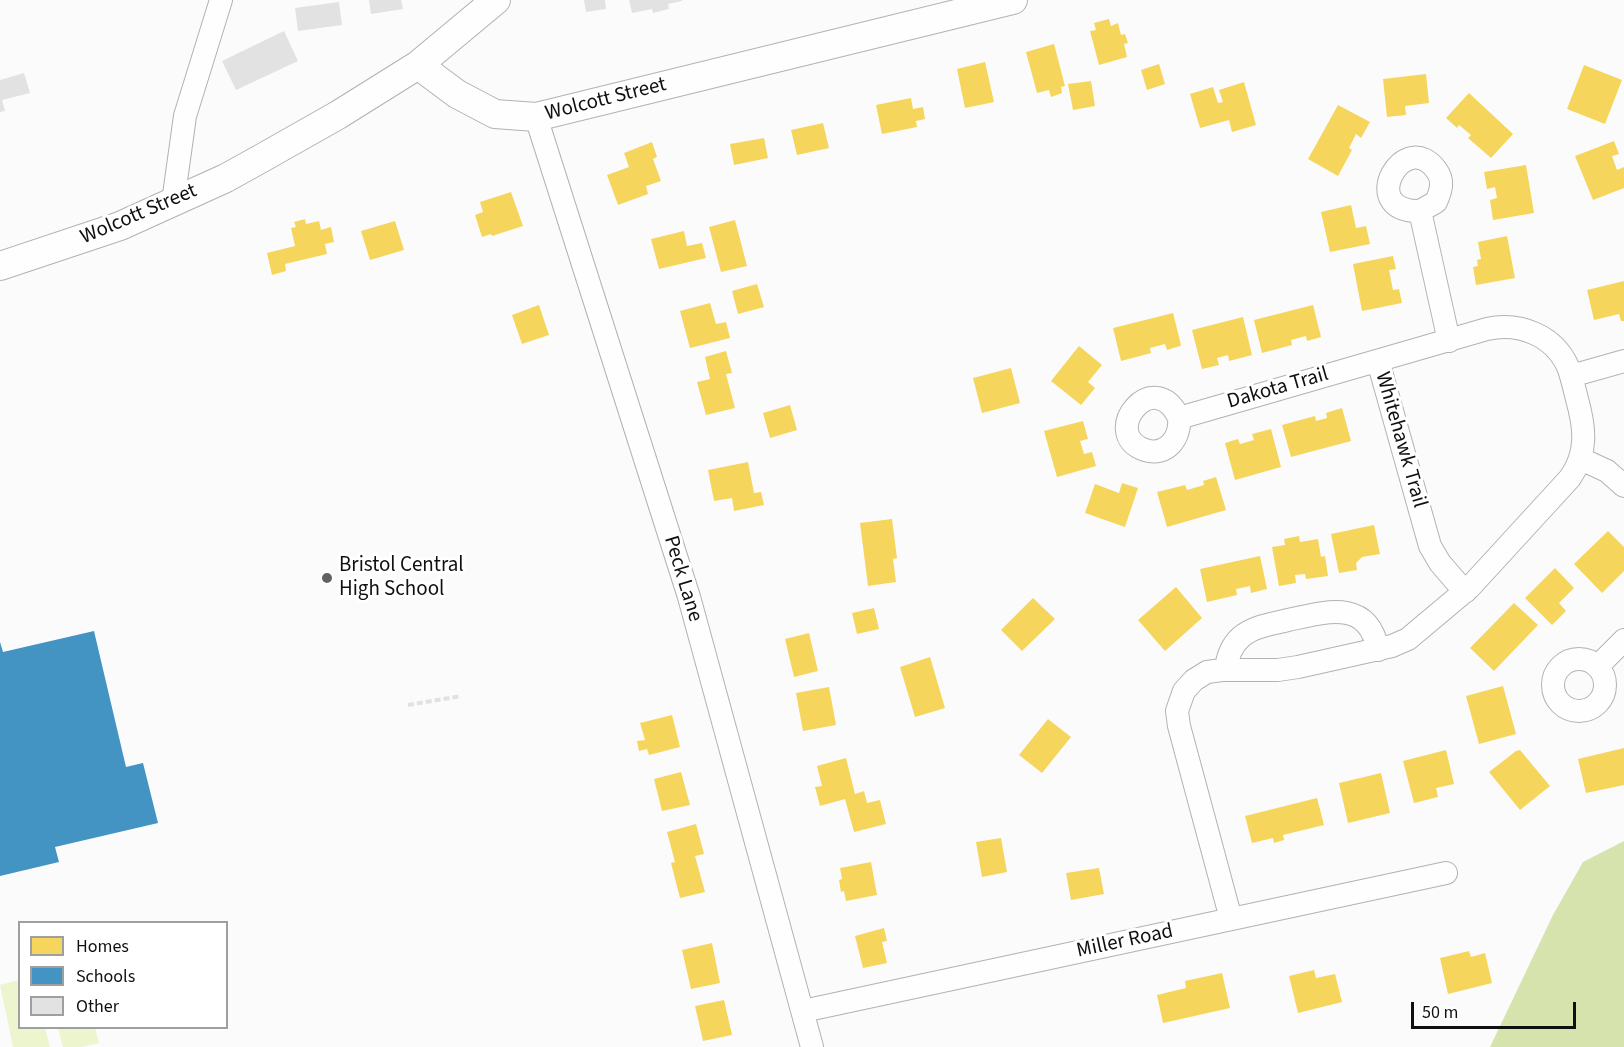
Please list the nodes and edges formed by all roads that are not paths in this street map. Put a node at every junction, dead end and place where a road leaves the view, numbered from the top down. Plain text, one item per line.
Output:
1 (221, 0) edge
2 (496, 0) edge
3 (1013, 0) edge
4 (418, 65) junction
5 (536, 117) junction
6 (173, 202) junction
7 (1420, 211) dead end
8 (0, 266) edge
9 (1449, 340) junction
10 (1378, 361) junction
11 (1624, 361) edge
12 (1570, 376) junction
13 (1179, 418) dead end
14 (1581, 459) junction
15 (1624, 486) edge
16 (1465, 592) junction
17 (1624, 640) edge
18 (1378, 650) junction
19 (1598, 666) dead end
20 (1226, 670) junction
21 (1446, 873) dead end
22 (1231, 919) junction
23 (803, 1011) junction
24 (812, 1047) edge

1 - 6 street
2 - 4 main road
3 - 5 main road, Wolcott Street
4 - 5 main road, Wolcott Street
4 - 6 main road, Wolcott Street
5 - 23 street, Peck Lane
6 - 8 main road, Wolcott Street
7 - 9 street
9 - 10 street, Whitehawk Trail
9 - 12 street, Whitehawk Trail
10 - 13 street, Dakota Trail
10 - 16 street, Whitehawk Trail
11 - 12 street
12 - 14 street, Whitehawk Trail
14 - 15 street
14 - 16 street, Whitehawk Trail
16 - 18 street, Whitehawk Trail
17 - 19 street
18 - 20 street, Whitehawk Trail
18 - 20 street
20 - 22 street, Whitehawk Trail
21 - 22 street, Miller Road
22 - 23 street, Miller Road
23 - 24 street, Peck Lane

